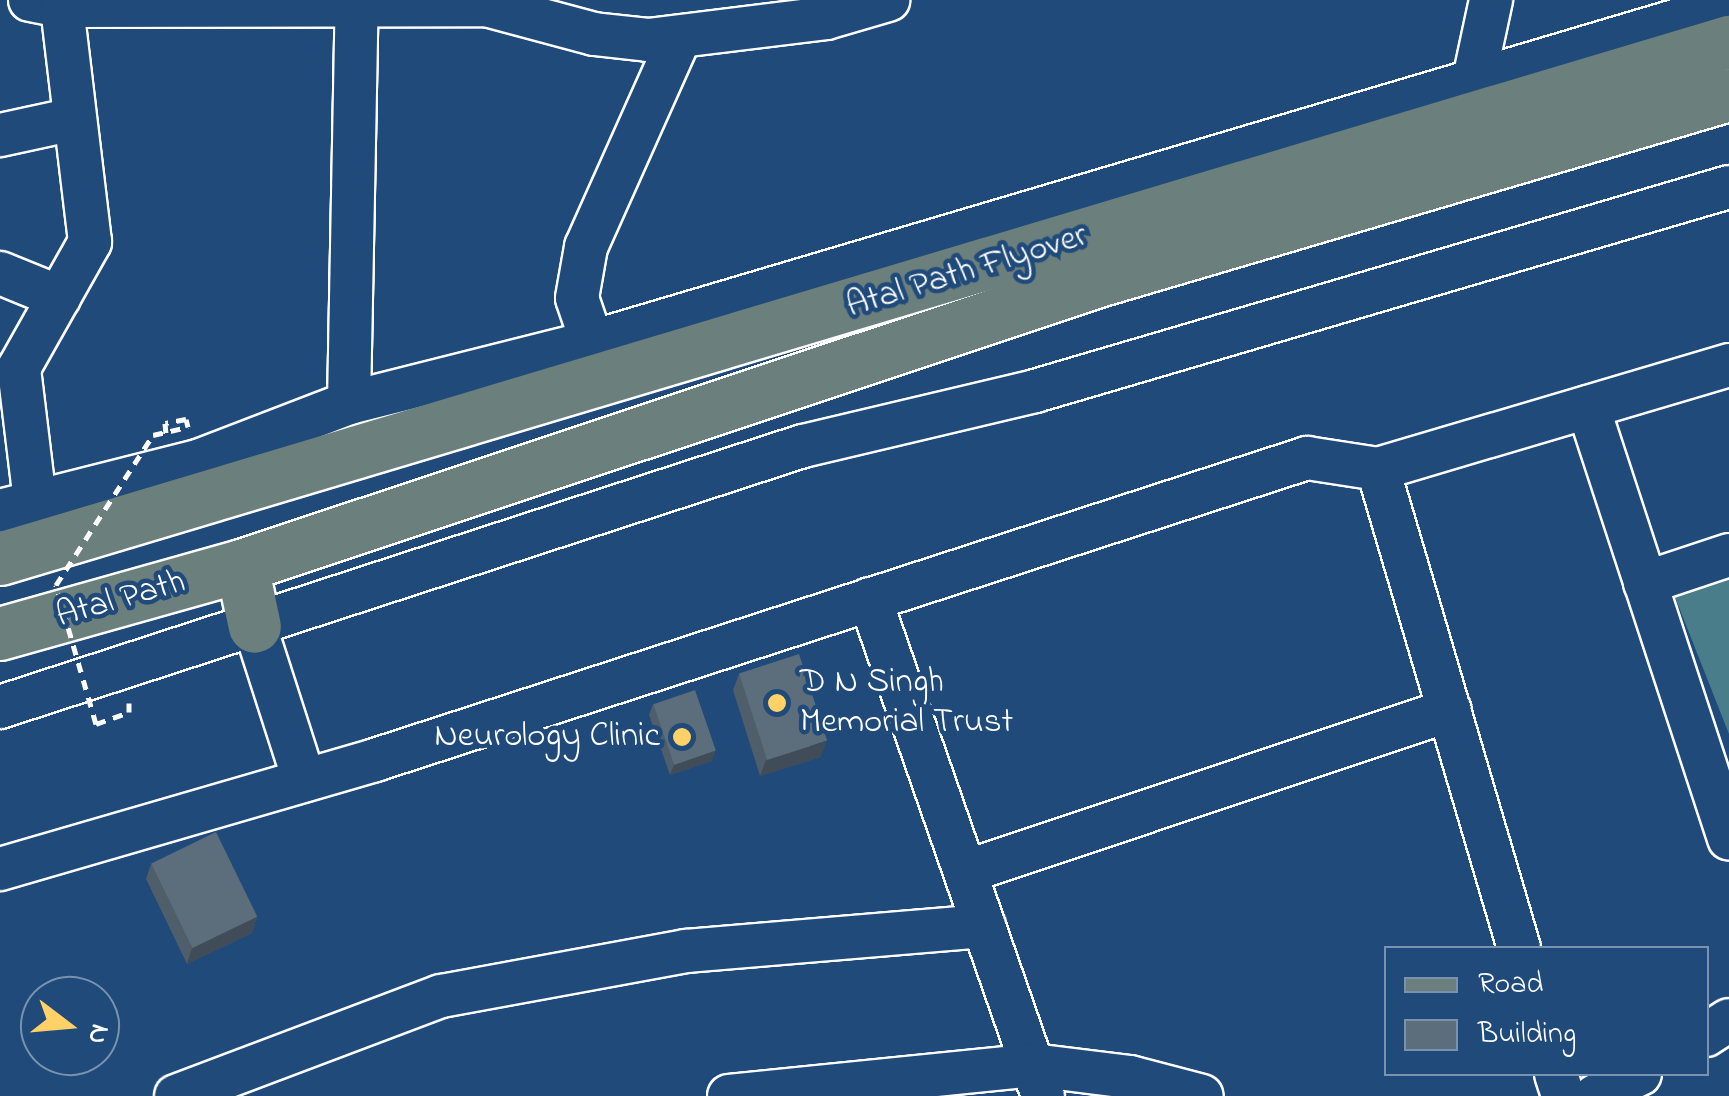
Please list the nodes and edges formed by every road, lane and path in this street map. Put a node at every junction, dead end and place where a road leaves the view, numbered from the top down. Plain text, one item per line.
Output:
1 (888, 0) edge
2 (1491, 0) edge
3 (51, 2) edge
4 (487, 2) edge
5 (357, 4) junction
6 (1729, 5) edge
7 (694, 24) edge
8 (1729, 42) edge
9 (1473, 84) junction
10 (1729, 95) edge
11 (74, 119) junction
12 (0, 135) edge
13 (1729, 187) edge
14 (0, 273) edge
15 (60, 297) junction
16 (592, 342) junction
17 (1729, 365) edge
18 (9, 366) edge
19 (349, 403) junction
20 (1588, 406) junction
21 (189, 461) junction
22 (1378, 468) junction
23 (18, 506) edge
24 (1729, 555) edge
25 (0, 559) edge
26 (242, 566) junction
27 (1646, 582) junction
28 (870, 599) junction
29 (255, 626) junction
30 (0, 634) edge
31 (0, 707) edge
32 (1450, 710) junction
33 (130, 712) dead end
34 (304, 780) junction
35 (1726, 820) edge
36 (0, 869) edge
37 (965, 872) junction
38 (984, 926) junction
39 (1519, 946) edge
40 (1636, 1076) edge
41 (1038, 1081) edge
42 (176, 1096) edge
43 (730, 1096) edge
44 (1202, 1096) edge
45 (1594, 1096) edge

1 - 7 street
2 - 9 street
3 - 5 street
3 - 11 street
4 - 5 street
4 - 7 street
5 - 19 street
6 - 9 street
7 - 16 street
8 - 21 main road, Atal Path Flyover
9 - 16 street
10 - 26 main road, Atal Path Flyover
11 - 12 street
11 - 15 street
13 - 29 street
14 - 15 street
15 - 18 street
16 - 19 street
17 - 20 street
18 - 23 street
19 - 21 street
20 - 22 street
20 - 27 street
21 - 23 street
21 - 25 main road, Atal Path
21 - 33 path, bridge
22 - 28 street
22 - 32 street
24 - 27 street
26 - 29 main road
26 - 30 main road, Atal Path
27 - 35 street
28 - 34 street
28 - 37 street
29 - 31 street
29 - 34 street
32 - 37 street
32 - 39 street
34 - 36 street
37 - 38 street
38 - 41 street
38 - 42 street
40 - 45 street
41 - 43 street
41 - 44 street

